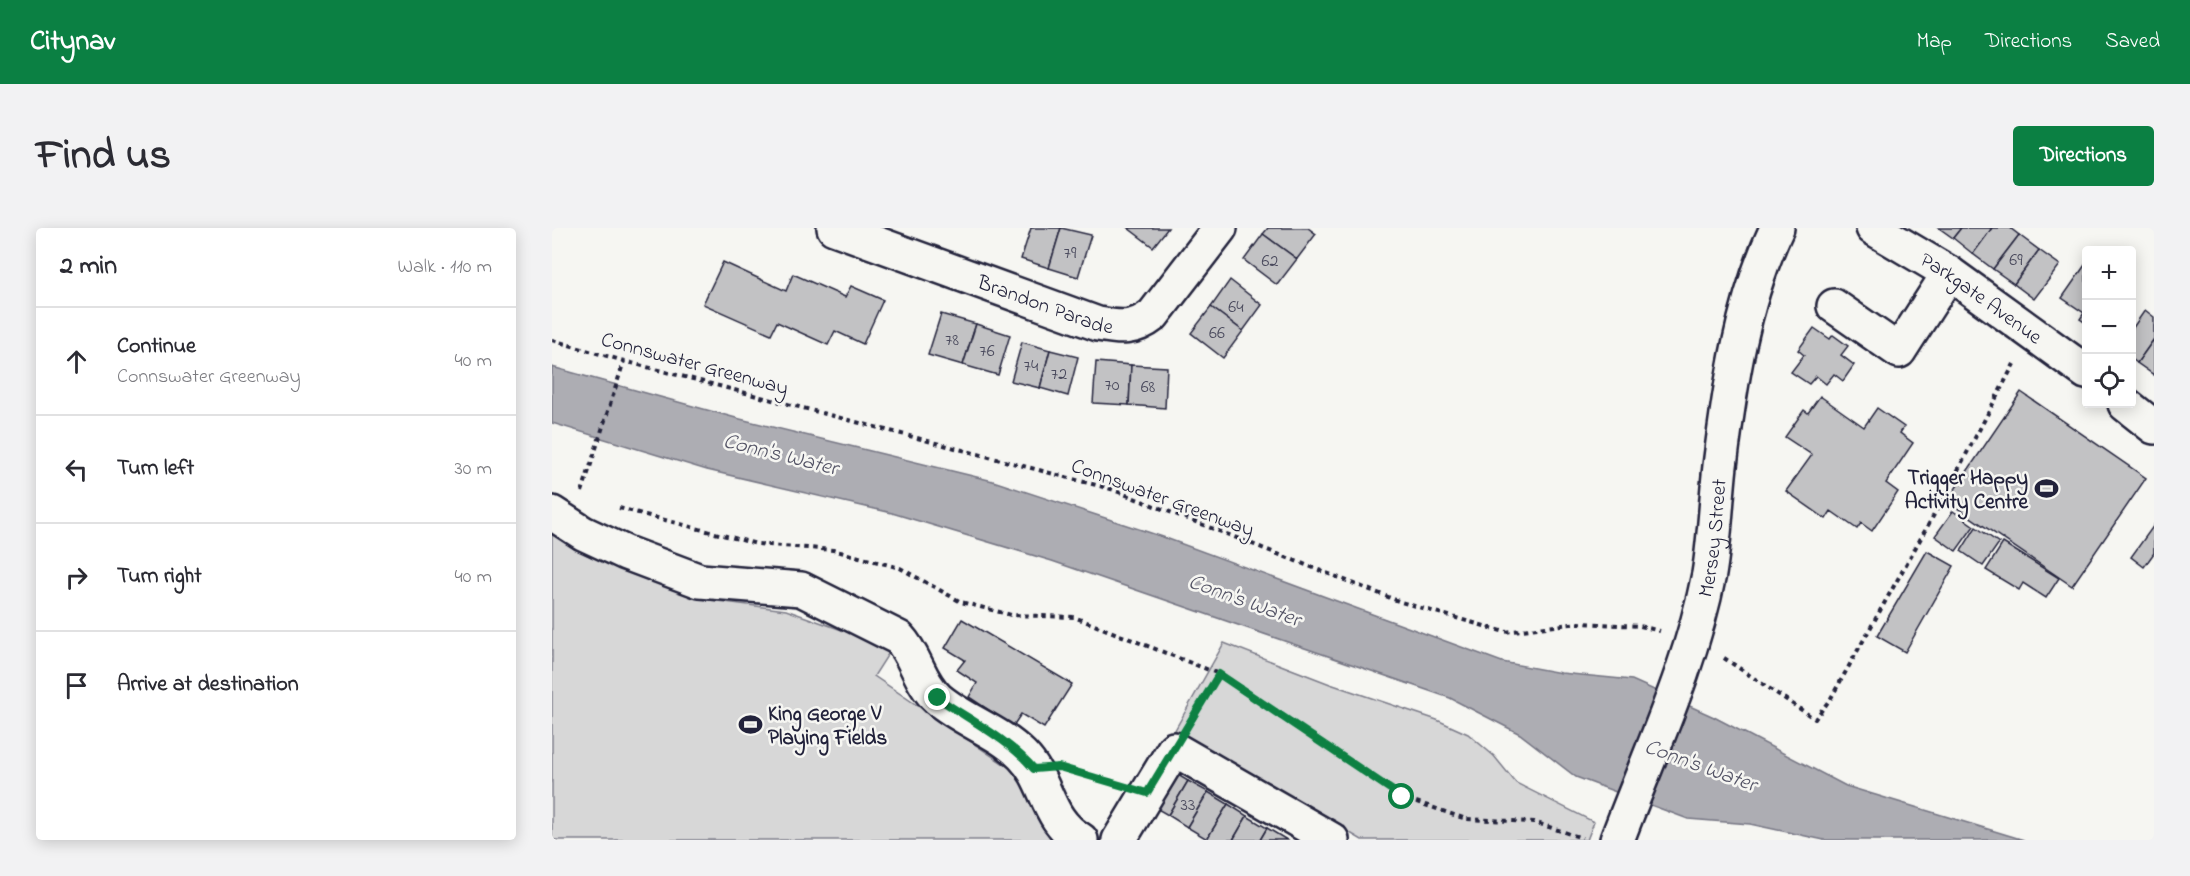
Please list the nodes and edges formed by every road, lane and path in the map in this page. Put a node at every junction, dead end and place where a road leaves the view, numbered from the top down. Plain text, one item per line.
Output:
1 (834, 228) edge
2 (1220, 228) edge
3 (1777, 228) edge
4 (1873, 228) edge
5 (1948, 273) junction
6 (1834, 306) dead end
7 (2031, 331) junction
8 (552, 340) edge
9 (624, 361) junction
10 (2082, 369) edge
11 (2130, 408) edge
12 (2154, 427) edge
13 (586, 479) dead end
14 (610, 506) dead end
15 (552, 513) edge
16 (1692, 648) junction
17 (1219, 674) junction
18 (1174, 749) junction
19 (1034, 769) junction
20 (1147, 793) junction
21 (1081, 840) edge
22 (1119, 840) edge
23 (1332, 840) edge
24 (1607, 840) edge

1 - 2 street, Brandon Parade
3 - 16 street, Mersey Street
4 - 5 street, Parkgate Avenue
5 - 6 street
5 - 7 street, Parkgate Avenue
7 - 10 street, Parkgate Avenue
7 - 16 path, Connswater Greenway
8 - 9 path, Connswater Greenway
9 - 13 path
9 - 16 path, Connswater Greenway
11 - 12 street
14 - 17 path
15 - 19 street
16 - 24 street, Mersey Street
17 - 18 path
17 - 24 path
18 - 20 street
18 - 23 street
19 - 20 path
19 - 21 street
20 - 22 street

